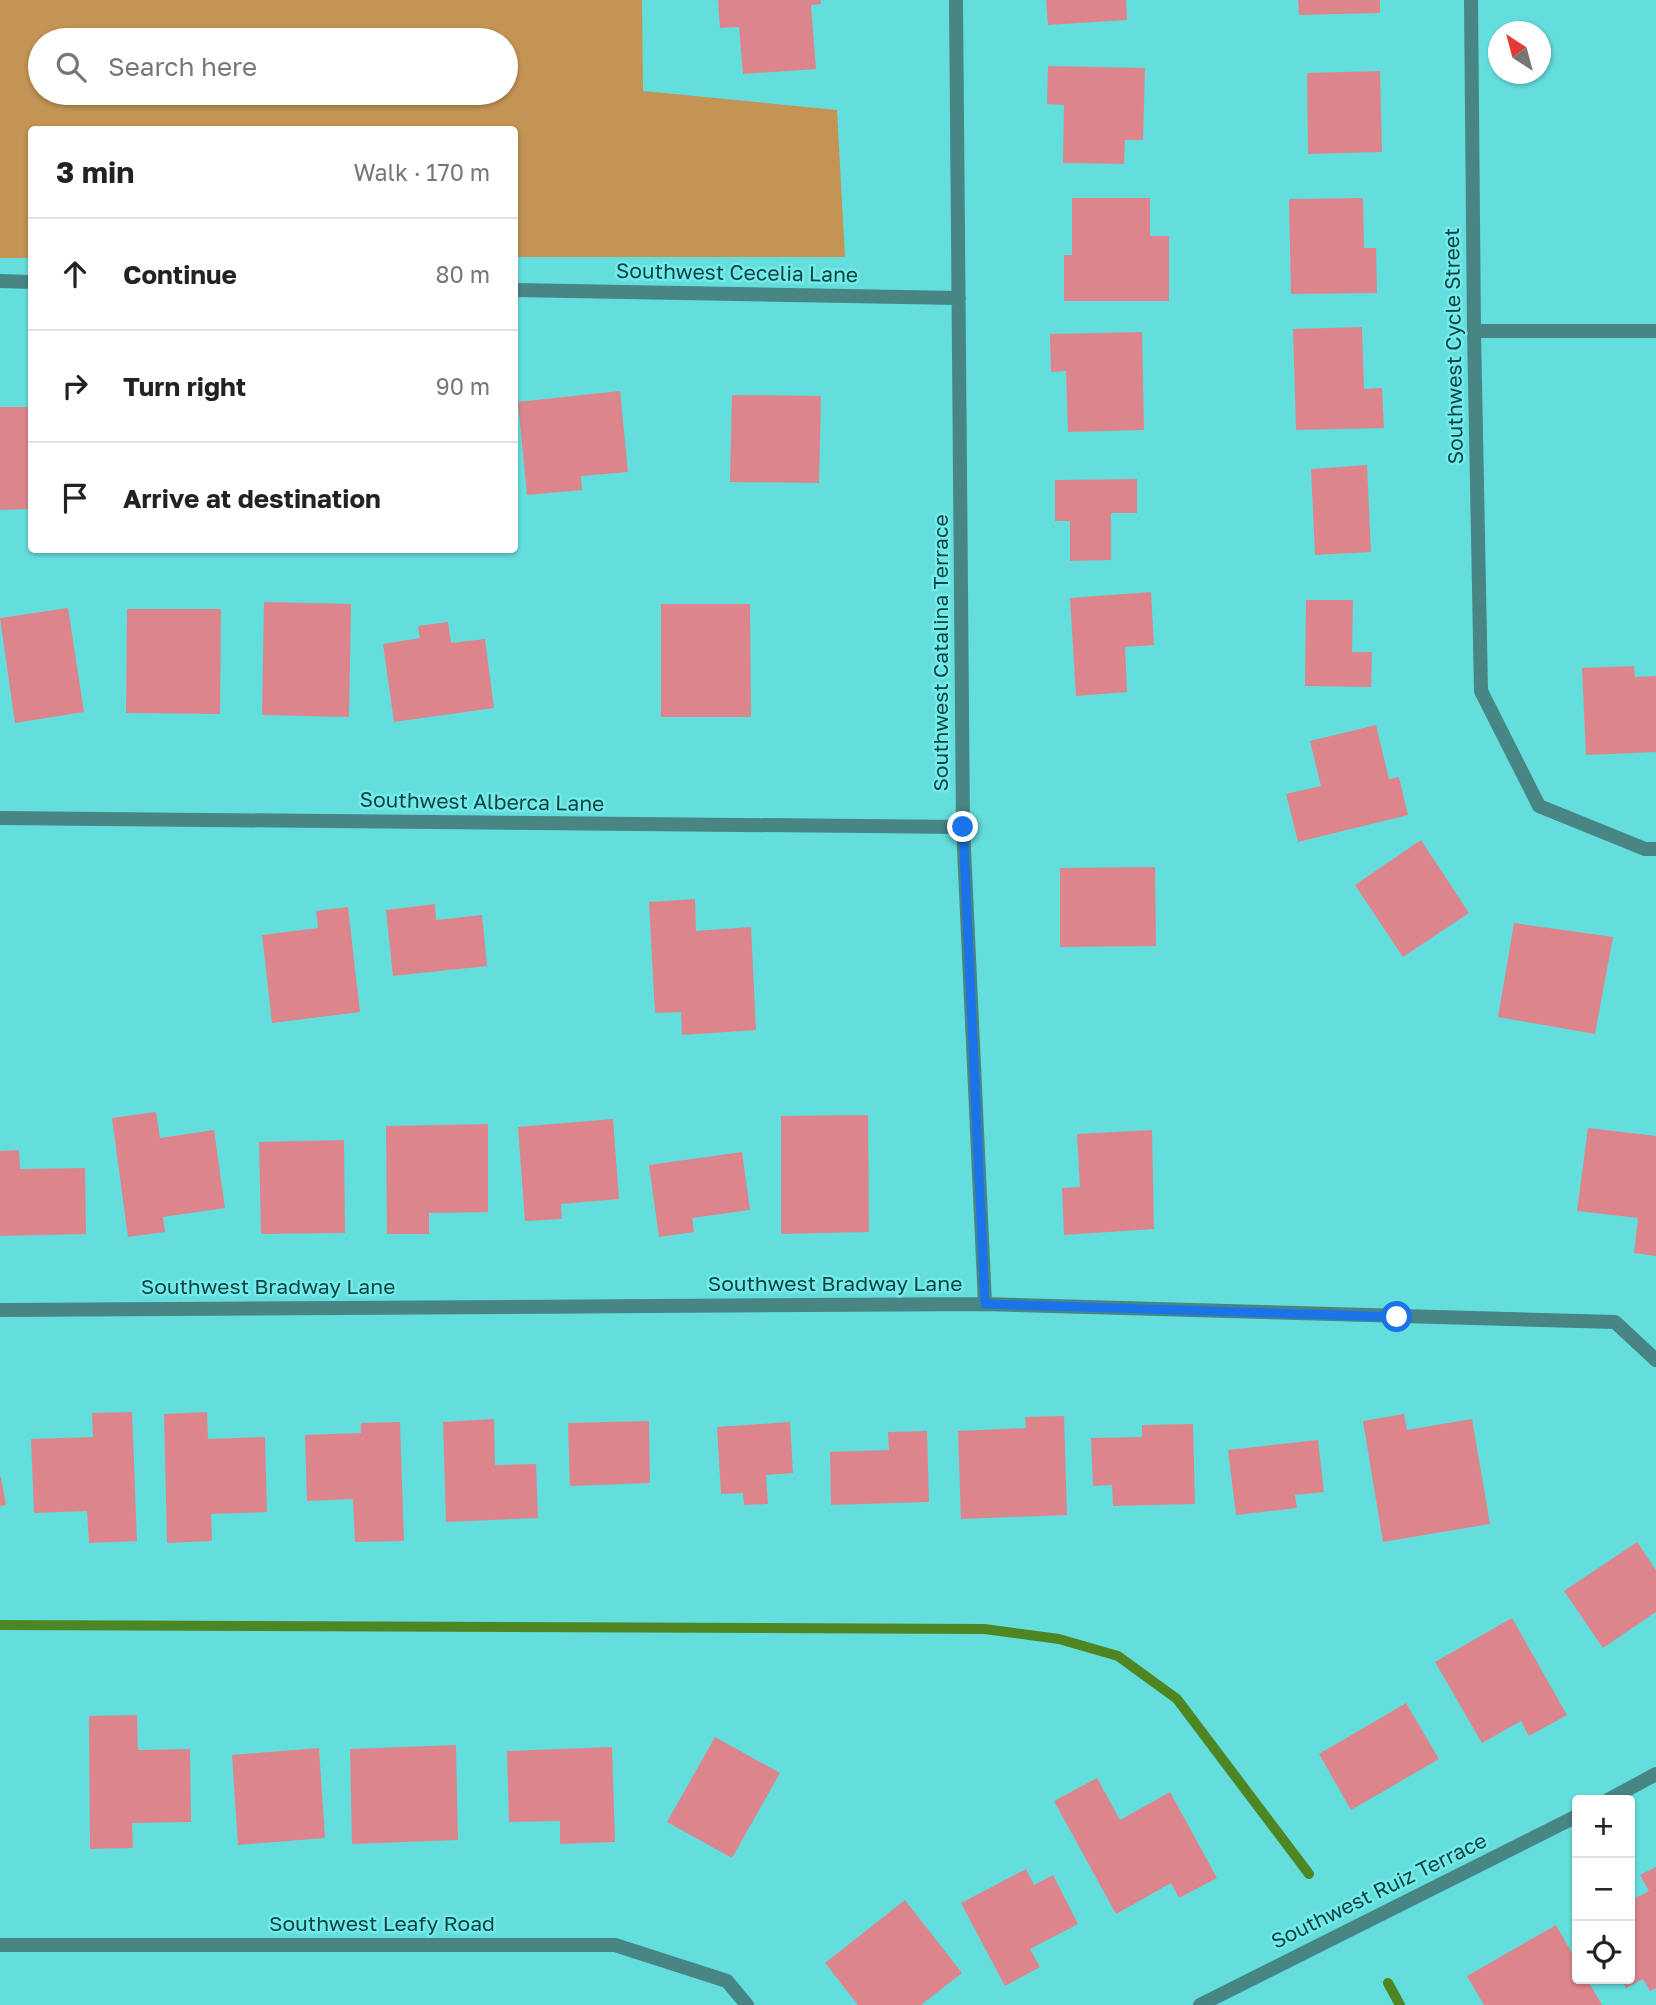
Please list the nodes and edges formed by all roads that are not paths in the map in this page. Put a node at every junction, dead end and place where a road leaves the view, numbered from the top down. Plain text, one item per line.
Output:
1 (956, 0) edge
2 (1471, 0) edge
3 (0, 281) edge
4 (28, 282) edge
5 (518, 290) edge
6 (959, 298) junction
7 (1474, 331) junction
8 (1656, 331) edge
9 (0, 818) edge
10 (963, 827) junction
11 (1656, 849) edge
12 (985, 1304) junction
13 (0, 1310) edge
14 (1656, 1360) edge
15 (1656, 1774) edge
16 (1617, 1795) edge
17 (1572, 1819) edge
18 (0, 1945) edge
19 (747, 2005) edge
20 (1200, 2005) edge

1 - 6 street, Southwest Catalina Terrace
2 - 7 street, Southwest Cycle Street
3 - 4 street
5 - 6 street, Southwest Cecelia Lane
6 - 10 street, Southwest Catalina Terrace
7 - 8 street
7 - 11 street, Southwest Cycle Street
9 - 10 street, Southwest Alberca Lane
10 - 12 street, Southwest Catalina Terrace
12 - 13 street, Southwest Bradway Lane
12 - 14 street, Southwest Bradway Lane
15 - 16 street
17 - 20 street, Southwest Ruiz Terrace
18 - 19 street, Southwest Leafy Road

